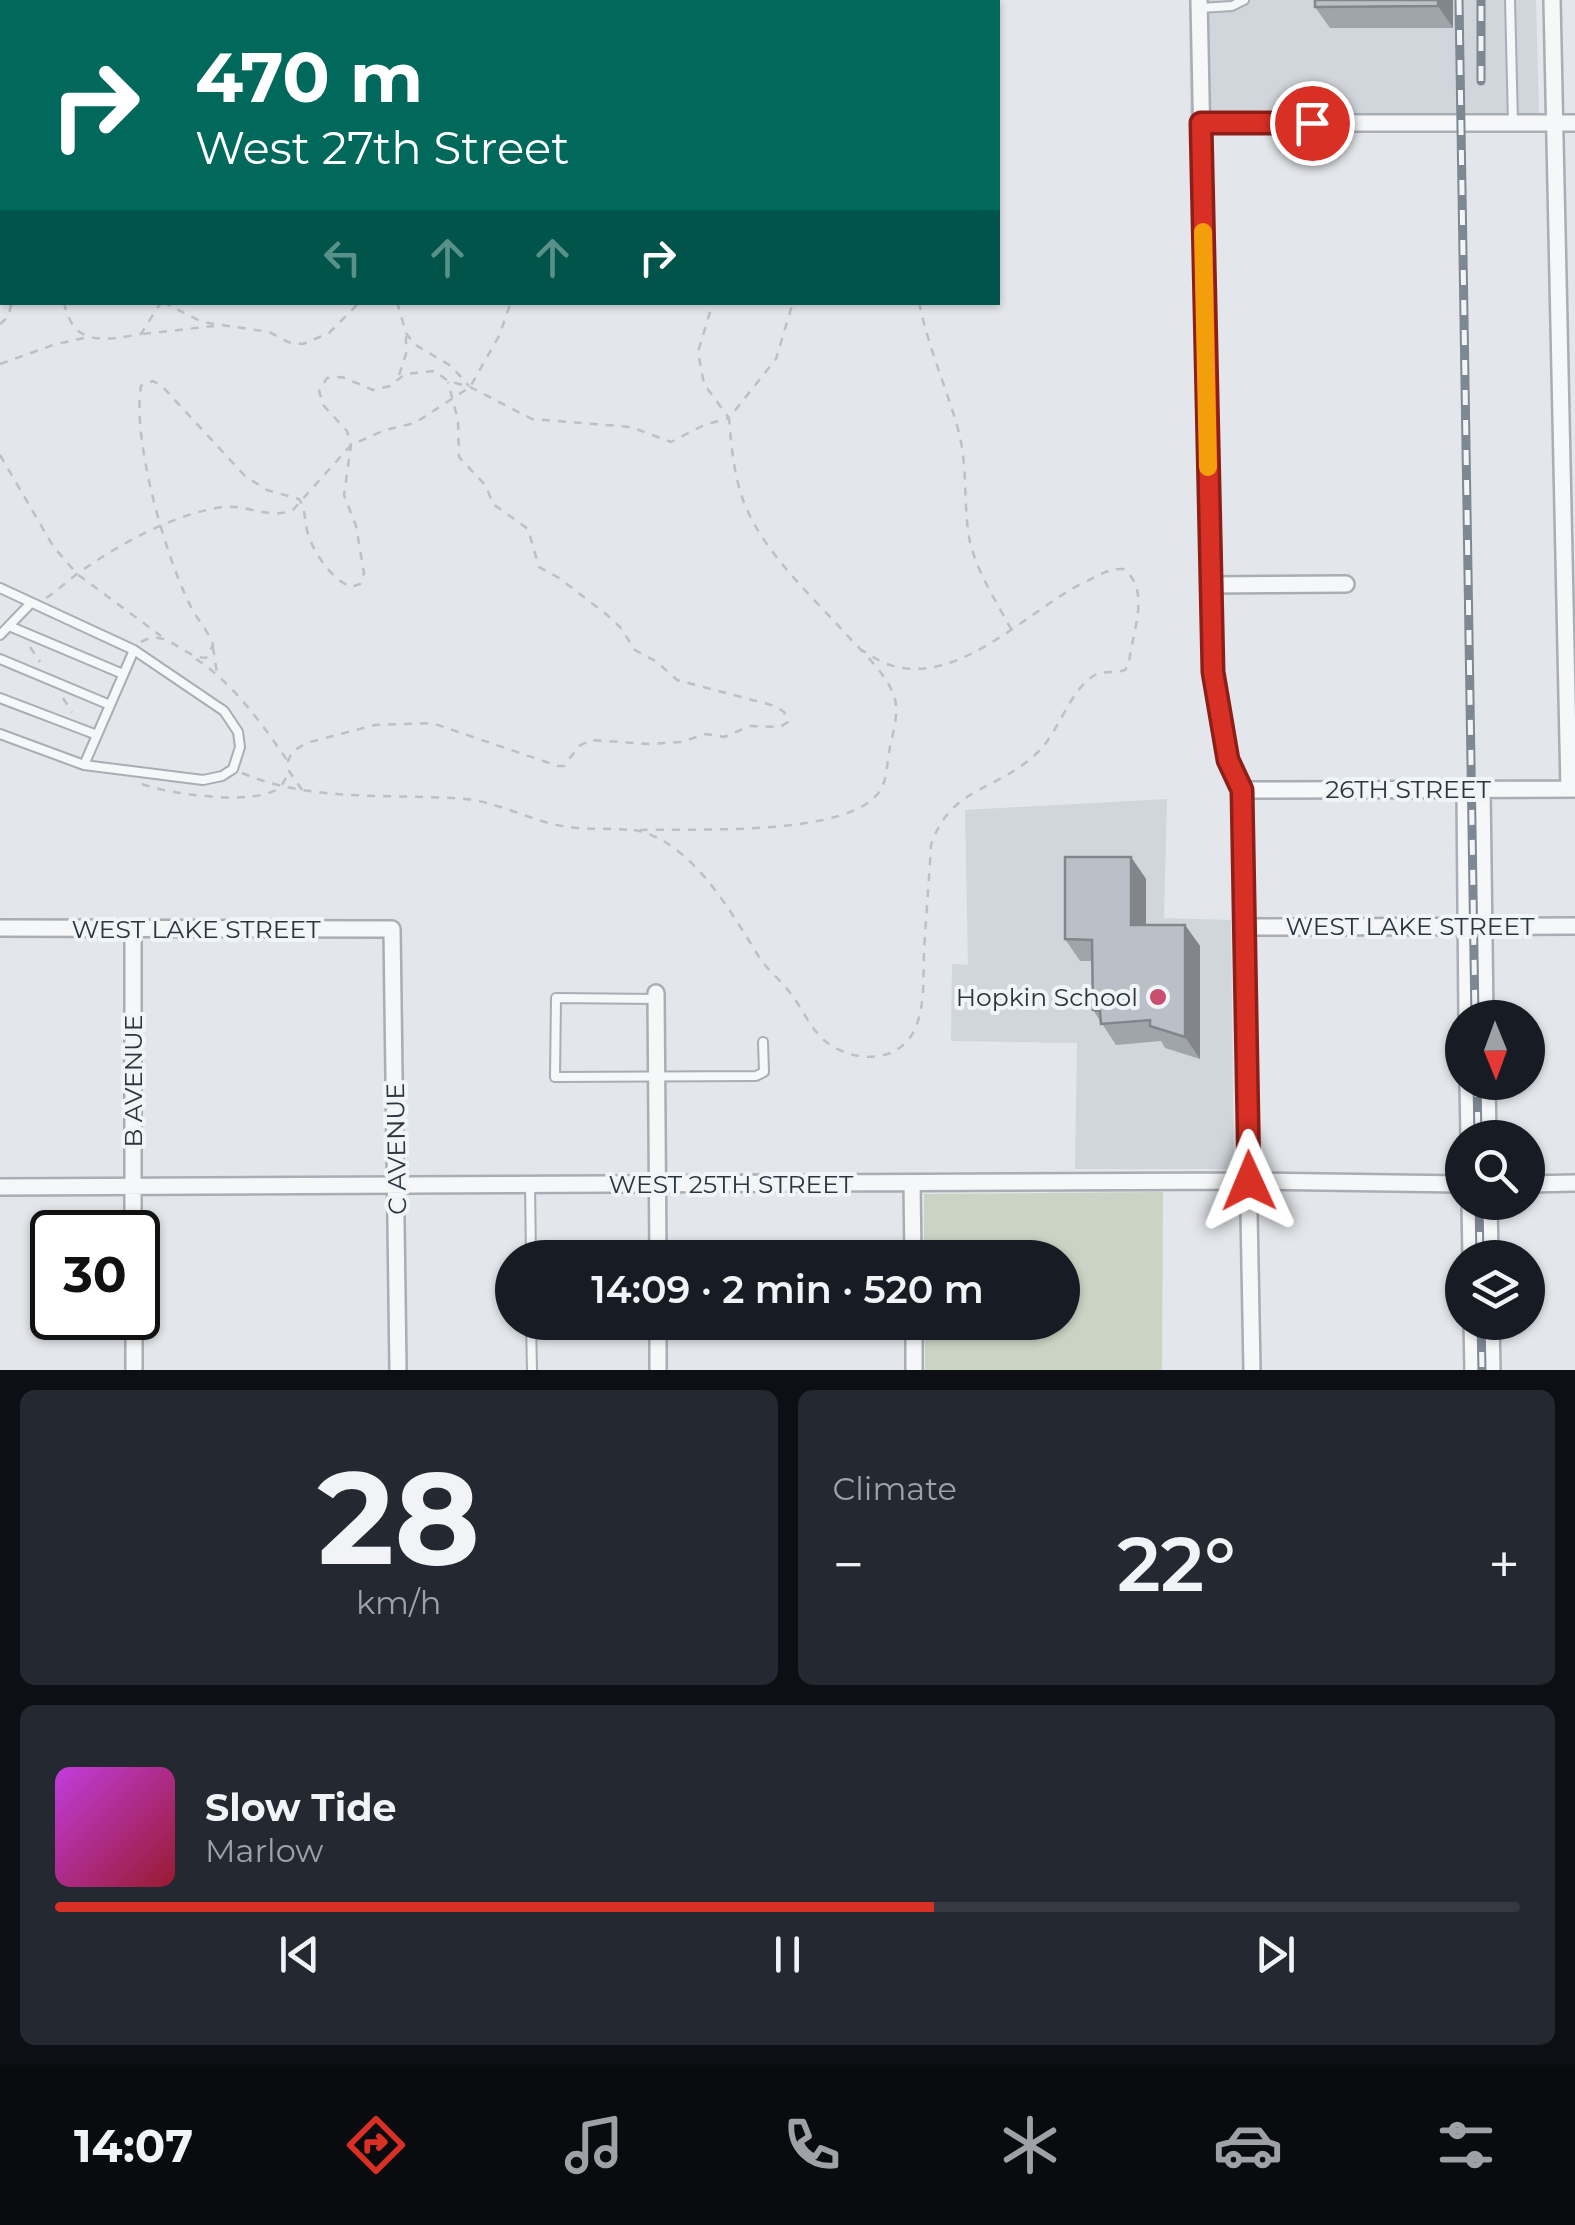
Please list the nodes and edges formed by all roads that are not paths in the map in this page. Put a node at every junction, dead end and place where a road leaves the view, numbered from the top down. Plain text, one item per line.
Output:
1 (1244, 0) edge
2 (1510, 0) edge
3 (1552, 0) edge
4 (1199, 4) edge
5 (1201, 123) junction
6 (1513, 123) junction
7 (1555, 123) junction
8 (1575, 123) edge
9 (1568, 351) edge
10 (1568, 434) edge
11 (1570, 578) edge
12 (1346, 584) dead end
13 (1210, 585) junction
14 (0, 588) edge
15 (35, 602) junction
16 (9, 626) junction
17 (0, 636) edge
18 (134, 650) junction
19 (0, 659) edge
20 (123, 674) junction
21 (0, 698) edge
22 (110, 705) junction
23 (0, 734) edge
24 (97, 735) junction
25 (84, 765) junction
26 (1572, 788) edge
27 (1465, 789) junction
28 (1482, 789) junction
29 (1242, 790) junction
30 (1466, 926) junction
31 (1484, 926) junction
32 (1575, 926) edge
33 (1244, 927) junction
34 (0, 928) edge
35 (133, 929) junction
36 (392, 929) joint
37 (656, 996) joint
38 (1467, 1000) edge
39 (1485, 1000) edge
40 (763, 1042) dead end
41 (656, 1077) junction
42 (1249, 1181) junction
43 (912, 1182) junction
44 (1575, 1183) edge
45 (530, 1184) junction
46 (657, 1184) junction
47 (1445, 1184) edge
48 (1545, 1184) edge
49 (396, 1185) junction
50 (0, 1187) edge
51 (134, 1187) junction
52 (134, 1210) edge
53 (531, 1240) edge
54 (658, 1240) edge
55 (913, 1240) edge
56 (134, 1340) edge
57 (531, 1340) edge
58 (658, 1340) edge
59 (914, 1340) edge
60 (1472, 1340) edge
61 (1491, 1340) edge
62 (134, 1370) edge
63 (398, 1370) edge
64 (532, 1370) edge
65 (658, 1370) edge
66 (914, 1370) edge
67 (1252, 1370) edge
68 (1473, 1370) edge
69 (1492, 1370) edge

1 - 4 lane
2 - 6 lane
3 - 7 street
4 - 5 street
5 - 6 street
5 - 13 street
6 - 7 street
7 - 8 street
7 - 9 street
9 - 10 street
10 - 11 street
11 - 26 street
12 - 13 street
13 - 29 street
14 - 15 lane
15 - 16 lane
15 - 18 lane
16 - 17 lane
16 - 20 lane
18 - 20 lane
18 - 25 lane
19 - 22 lane
20 - 22 lane
21 - 24 lane
22 - 24 lane
23 - 25 lane
24 - 25 lane
26 - 28 street, 26TH STREET
27 - 28 street, 26TH STREET
27 - 29 street, 26TH STREET
27 - 30 street
28 - 31 street
29 - 33 street
30 - 31 street, WEST LAKE STREET
30 - 33 street, WEST LAKE STREET
30 - 38 street
31 - 32 street, WEST LAKE STREET
31 - 39 street
33 - 42 street
34 - 35 street, WEST LAKE STREET
35 - 36 street, WEST LAKE STREET
35 - 51 street, B AVENUE
36 - 49 street, C AVENUE
37 - 41 street
37 - 41 lane
40 - 41 lane
41 - 46 street
42 - 43 street, WEST 25TH STREET
42 - 47 street, WEST 25TH STREET
42 - 67 street
43 - 46 street, WEST 25TH STREET
43 - 55 street
44 - 48 street
45 - 46 street, WEST 25TH STREET
45 - 49 street, WEST 25TH STREET
45 - 53 lane
46 - 54 street
49 - 51 street, WEST 25TH STREET
49 - 63 street, C AVENUE
50 - 51 street, WEST 25TH STREET
51 - 52 street, B AVENUE
56 - 62 street
57 - 64 lane
58 - 65 street
59 - 66 street
60 - 68 street
61 - 69 street

